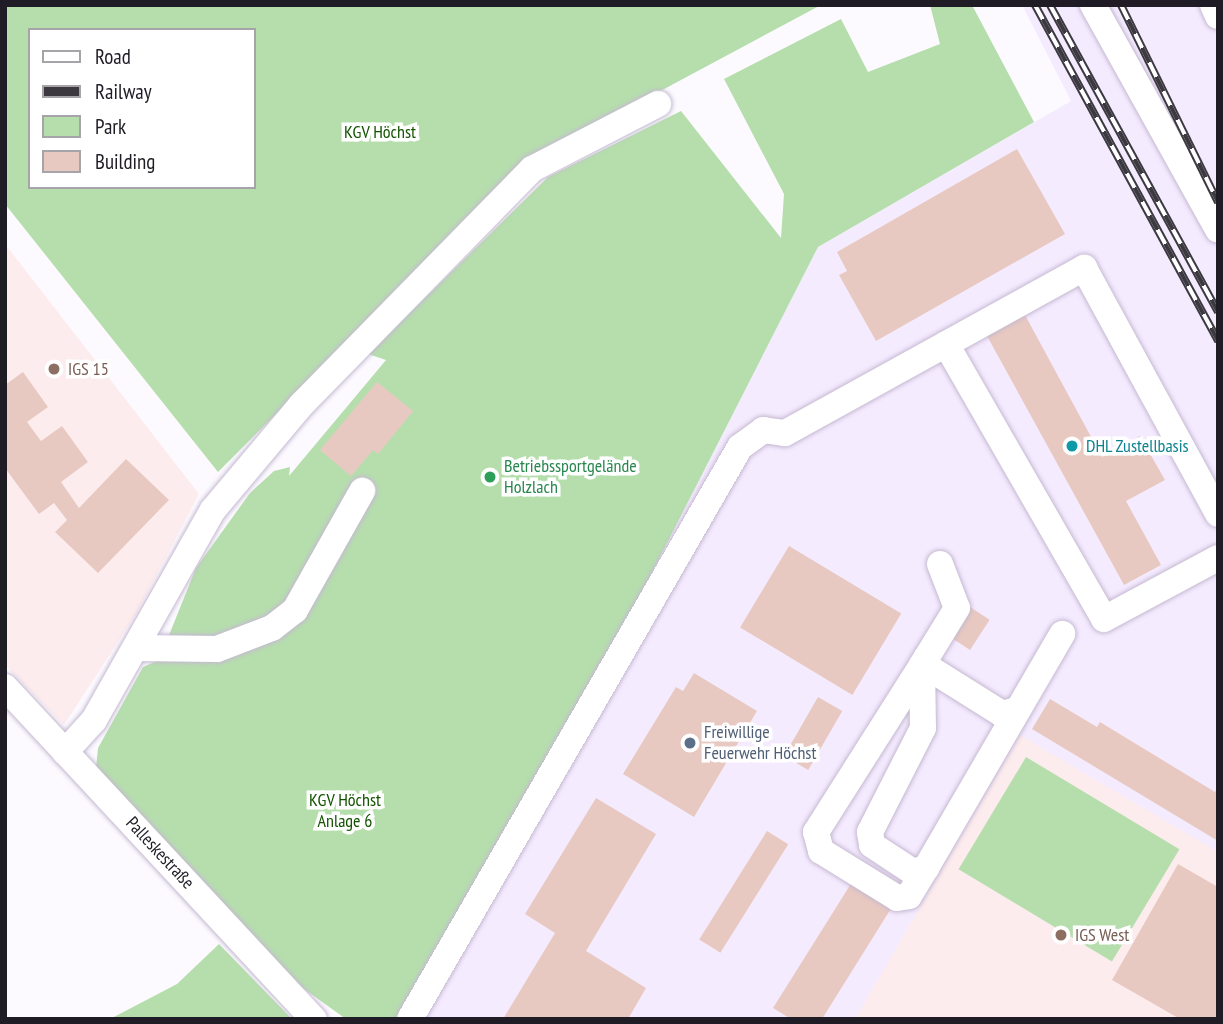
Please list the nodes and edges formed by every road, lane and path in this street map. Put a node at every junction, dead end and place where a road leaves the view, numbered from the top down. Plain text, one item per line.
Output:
1 (1093, 5) edge
2 (1213, 5) edge
3 (1218, 16) edge
4 (658, 104) dead end
5 (1218, 230) edge
6 (946, 344) junction
7 (362, 491) dead end
8 (1218, 513) edge
9 (1218, 558) edge
10 (940, 564) dead end
11 (1062, 634) dead end
12 (137, 648) junction
13 (924, 661) junction
14 (5, 687) edge
15 (1017, 710) junction
16 (65, 752) junction
17 (926, 867) junction
18 (314, 1019) edge
19 (410, 1019) edge

1 - 5 street
2 - 3 street
4 - 12 street
6 - 8 street
6 - 9 street
6 - 19 street
7 - 12 street
10 - 13 street
11 - 15 street
12 - 16 street
13 - 15 street
13 - 17 street
13 - 17 street
14 - 16 street, Palleskestraße
15 - 17 street
16 - 18 street, Palleskestraße

